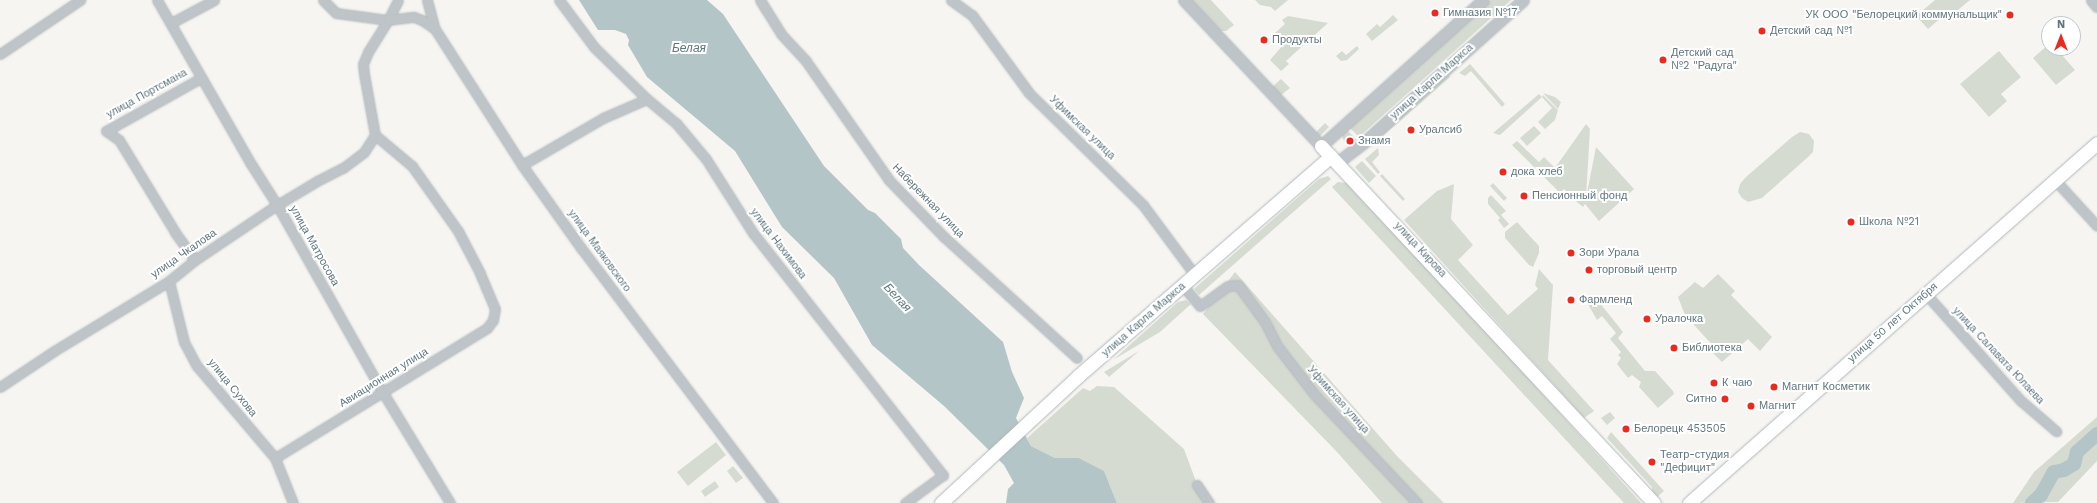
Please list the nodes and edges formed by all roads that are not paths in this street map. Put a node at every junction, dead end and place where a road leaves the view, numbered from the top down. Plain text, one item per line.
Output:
1 (80, 0) edge
2 (157, 0) edge
3 (214, 0) edge
4 (323, 0) edge
5 (398, 0) edge
6 (427, 0) edge
7 (559, 0) edge
8 (760, 0) edge
9 (951, 0) edge
10 (1184, 0) edge
11 (1483, 0) edge
12 (1523, 0) edge
13 (2092, 0) edge
14 (2097, 6) edge
15 (388, 20) junction
16 (171, 23) junction
17 (435, 29) junction
18 (0, 54) edge
19 (201, 78) junction
20 (647, 100) junction
21 (375, 135) junction
22 (2097, 143) edge
23 (1321, 146) junction
24 (1334, 159) junction
25 (522, 164) junction
26 (2055, 180) junction
27 (277, 205) junction
28 (2097, 226) edge
29 (195, 260) junction
30 (1195, 275) junction
31 (169, 281) junction
32 (1183, 286) junction
33 (1926, 294) junction
34 (1077, 358) dead end
35 (0, 387) edge
36 (382, 391) junction
37 (2056, 431) dead end
38 (275, 458) junction
39 (1197, 484) dead end
40 (293, 503) edge
41 (450, 503) edge
42 (773, 503) edge
43 (905, 503) edge
44 (941, 503) edge
45 (1209, 503) edge
46 (1417, 503) edge
47 (1654, 503) edge
48 (1689, 503) edge

1 - 18 street
2 - 16 street, улица Матросова
3 - 16 street
4 - 15 street
5 - 15 street
6 - 17 street, улица Маяковского
7 - 20 street, улица Нахимова
8 - 34 street, Набережная улица
9 - 30 street, Уфимская улица
10 - 23 street, улица Кирова
11 - 23 street
12 - 24 street, улица Карла Маркса
13 - 14 street
15 - 17 street
15 - 21 street
16 - 19 street, улица Матросова
17 - 25 street, улица Маяковского
19 - 27 street, улица Матросова
19 - 29 street, улица Портсмана
20 - 25 street
20 - 43 street, улица Нахимова
21 - 27 street, улица Чкалова
21 - 36 street, Авиационная улица
22 - 26 main road, улица 50 лет Октября
23 - 24 main road, улица Кирова
24 - 30 main road, улица Карла Маркса
24 - 47 main road, улица Кирова
25 - 42 street, улица Маяковского
26 - 28 street
26 - 33 main road, улица 50 лет Октября
27 - 29 street, улица Чкалова
27 - 36 street, улица Матросова
29 - 31 street, улица Чкалова
30 - 32 main road, улица Карла Маркса
31 - 35 street, улица Чкалова
31 - 38 street, улица Сухова
32 - 44 main road, улица Карла Маркса
32 - 46 street, Уфимская улица
33 - 37 street, улица Салавата Юлаева
33 - 48 main road, улица 50 лет Октября
36 - 38 street, Авиационная улица
36 - 41 street, улица Матросова
38 - 40 street, улица Сухова
39 - 45 street

